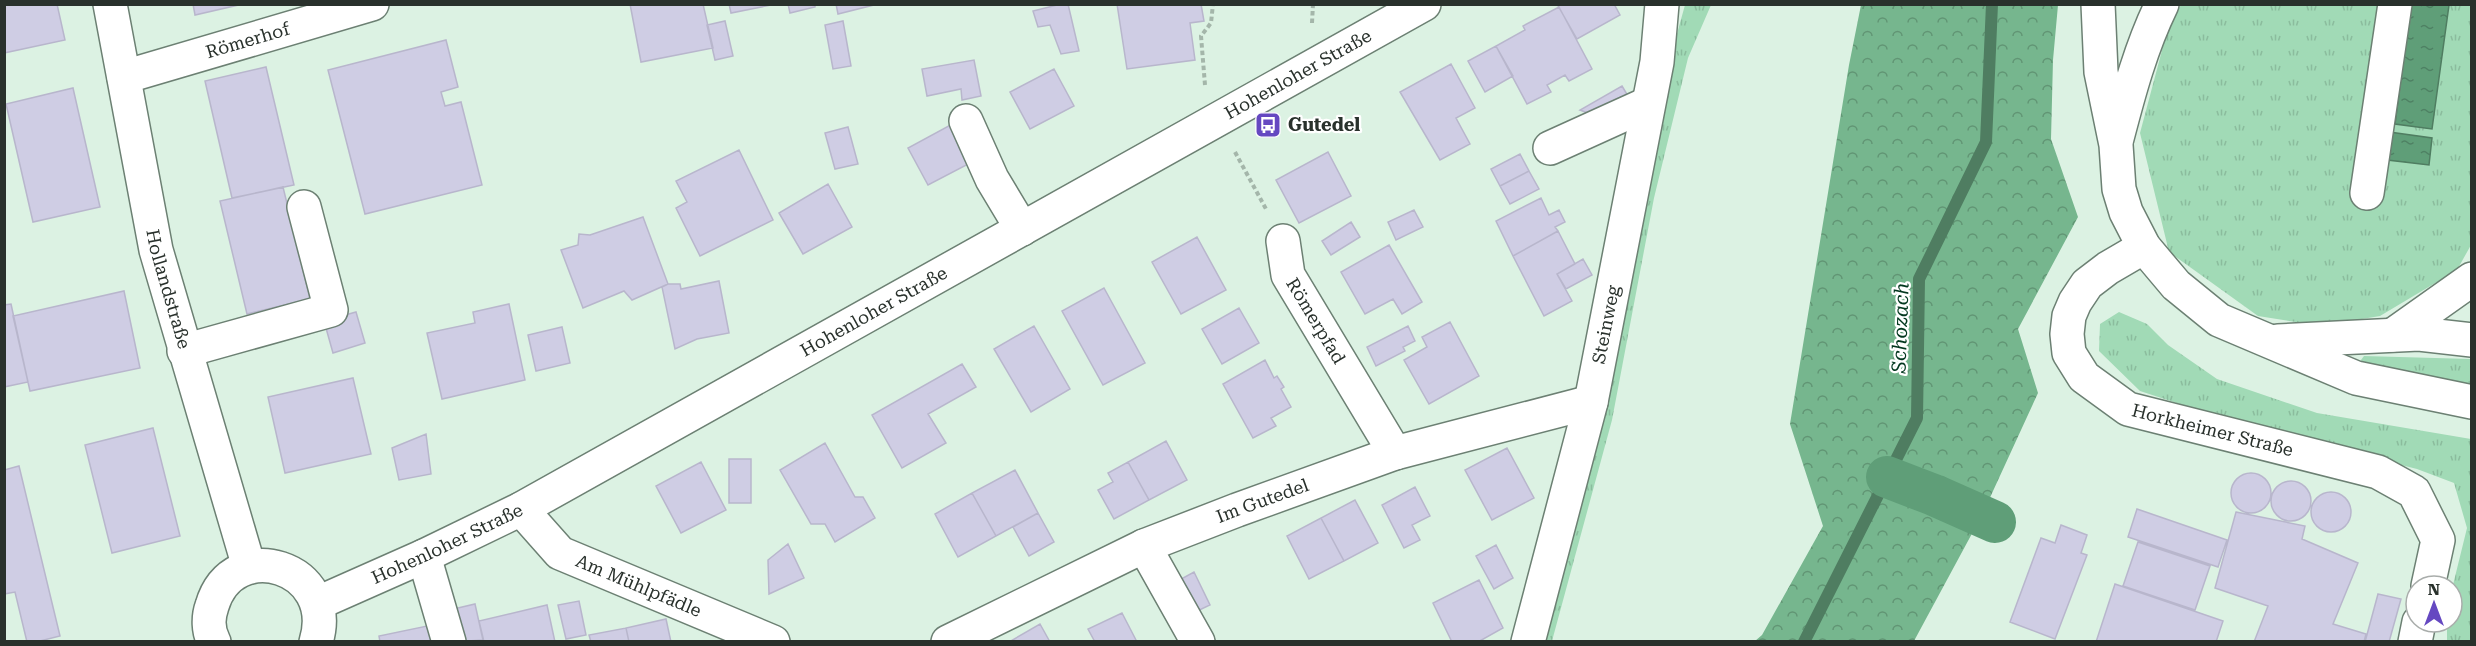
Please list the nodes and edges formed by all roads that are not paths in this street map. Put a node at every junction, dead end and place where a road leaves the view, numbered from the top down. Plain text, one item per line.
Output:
1 (110, 4) edge
2 (372, 4) edge
3 (1424, 4) edge
4 (1662, 4) edge
5 (2098, 4) edge
6 (2395, 4) edge
7 (2154, 14) edge
8 (124, 77) junction
9 (1647, 104) junction
10 (966, 121) dead end
11 (2116, 145) junction
12 (1550, 148) dead end
13 (2367, 192) dead end
14 (304, 207) dead end
15 (1023, 229) junction
16 (1283, 241) road end
17 (2144, 247) junction
18 (2472, 279) edge
19 (2393, 335) junction
20 (2472, 340) edge
21 (2273, 341) junction
22 (184, 351) junction
23 (1591, 402) junction
24 (2472, 402) edge
25 (1395, 453) junction
26 (521, 509) junction
27 (1143, 546) junction
28 (424, 556) junction
29 (249, 567) junction
30 (2431, 574) edge
31 (318, 603) junction
32 (208, 640) edge
33 (316, 642) edge
34 (448, 642) edge
35 (773, 642) edge
36 (948, 642) edge
37 (1198, 642) edge
38 (1528, 642) edge

1 - 8 street, Hollandstraße
2 - 8 street, Römerhof
3 - 15 street, Hohenloher Straße
4 - 9 street, Steinweg
5 - 11 street
6 - 13 street
7 - 11 street
8 - 22 street, Hollandstraße
9 - 12 street
9 - 23 street, Steinweg
10 - 15 street
11 - 17 street
14 - 22 street
15 - 26 street, Hohenloher Straße
16 - 25 street, Römerpfad
17 - 21 street
17 - 30 street, Horkheimer Straße
18 - 19 street
19 - 20 street
19 - 21 street
21 - 24 street
22 - 29 street, Hollandstraße
23 - 25 street, Im Gutedel
23 - 38 street, Steinweg
25 - 27 street, Im Gutedel
26 - 28 street, Hohenloher Straße
26 - 35 street, Am Mühlpfädle
27 - 36 street, Im Gutedel
27 - 37 street
28 - 31 street, Hohenloher Straße
28 - 34 street
29 - 31 street
29 - 32 street
31 - 33 street

